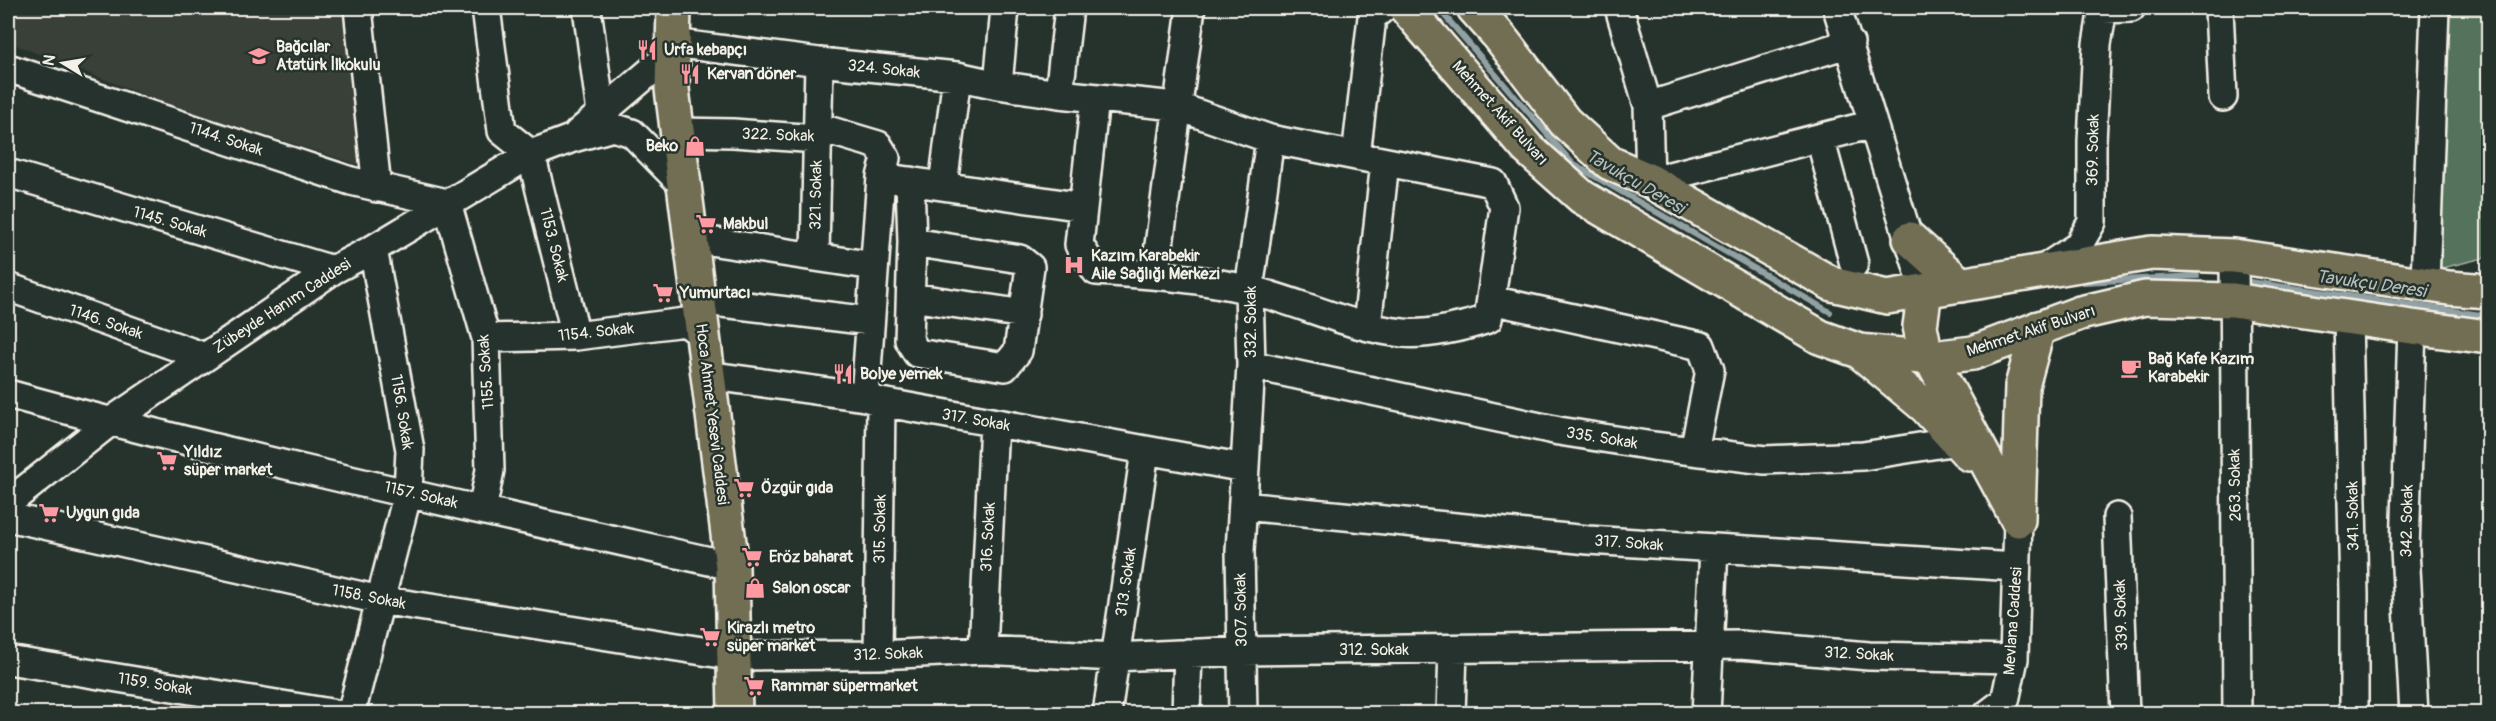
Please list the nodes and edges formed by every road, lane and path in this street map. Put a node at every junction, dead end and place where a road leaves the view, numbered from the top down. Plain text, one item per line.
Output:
1 (358, 8) edge
2 (486, 8) edge
3 (587, 8) edge
4 (674, 8) edge
5 (1005, 8) edge
6 (1069, 8) edge
7 (1191, 8) edge
8 (1383, 8) edge
9 (1406, 8) edge
10 (1474, 8) edge
11 (1619, 8) edge
12 (1837, 8) edge
13 (2103, 8) edge
14 (2131, 8) edge
15 (2219, 8) edge
16 (2435, 8) edge
17 (1496, 22) edge
18 (1850, 44) junction
19 (673, 47) junction
20 (819, 62) junction
21 (8, 68) edge
22 (957, 76) junction
23 (998, 85) junction
24 (1059, 94) junction
25 (2223, 97) dead end
26 (1095, 98) junction
27 (1176, 106) junction
28 (1648, 106) junction
29 (601, 113) junction
30 (1873, 124) junction
31 (677, 132) junction
32 (573, 138) junction
33 (1820, 138) junction
34 (817, 139) junction
35 (1270, 139) junction
36 (531, 154) junction
37 (1356, 156) junction
38 (1385, 162) junction
39 (8, 173) edge
40 (881, 177) junction
41 (910, 181) junction
42 (1650, 181) junction
43 (944, 185) junction
44 (684, 186) junction
45 (376, 188) junction
46 (447, 203) junction
47 (1083, 207) junction
48 (690, 238) junction
49 (1910, 239) junction
50 (912, 242) junction
51 (373, 249) junction
52 (815, 255) junction
53 (2234, 256) junction
54 (1854, 264) dead end
55 (874, 266) junction
56 (333, 270) junction
57 (2042, 270) junction
58 (1155, 275) junction
59 (2425, 283) junction
60 (1961, 285) junction
61 (8, 287) edge
62 (1249, 290) junction
63 (1925, 291) junction
64 (2488, 291) edge
65 (911, 297) junction
66 (697, 300) junction
67 (1491, 300) junction
68 (2233, 300) junction
69 (1024, 314) junction
70 (2348, 318) junction
71 (870, 321) junction
72 (1367, 326) junction
73 (2412, 327) junction
74 (2038, 328) junction
75 (702, 334) junction
76 (576, 336) junction
77 (2488, 337) edge
78 (486, 338) junction
79 (1859, 351) junction
80 (205, 357) junction
81 (1932, 358) junction
82 (1251, 365) junction
83 (706, 375) junction
84 (8, 394) edge
85 (873, 400) junction
86 (110, 422) junction
87 (994, 423) junction
88 (1957, 441) junction
89 (1145, 451) junction
90 (1694, 451) junction
91 (1245, 468) junction
92 (408, 492) junction
93 (8, 502) edge
94 (1243, 506) junction
95 (482, 510) junction
96 (2117, 517) dead end
97 (8, 518) edge
98 (2018, 520) junction
99 (1714, 548) junction
100 (732, 566) junction
101 (2016, 567) junction
102 (380, 600) junction
103 (1710, 645) junction
104 (1453, 649) junction
105 (983, 650) junction
106 (1242, 651) junction
107 (1188, 653) junction
108 (878, 655) junction
109 (734, 656) junction
110 (1115, 657) junction
111 (2014, 659) junction
112 (8, 660) edge
113 (2000, 709) edge
114 (337, 714) edge
115 (351, 714) edge
116 (735, 714) edge
117 (1107, 714) edge
118 (1186, 714) edge
119 (1243, 714) edge
120 (1451, 714) edge
121 (1706, 714) edge
122 (2125, 714) edge
123 (2237, 714) edge
124 (2354, 714) edge
125 (2414, 714) edge

1 - 45 street
2 - 36 street
3 - 29 street
4 - 19 main road, Hoca Ahmet Yesevi Caddesi
5 - 23 street
6 - 24 street
7 - 27 street
8 - 37 street
9 - 79 main road, Mehmet Akif Bulvarı
10 - 17 main road
11 - 28 street
12 - 18 street
13 - 14 street
13 - 57 street, 369. Sokak
15 - 25 street
16 - 59 street
17 - 42 main road
18 - 28 street
18 - 30 street
19 - 20 street, 324. Sokak
19 - 29 street, Zübeyde Hanım Caddesi
19 - 31 main road, Hoca Ahmet Yesevi Caddesi
20 - 22 street, 324. Sokak
20 - 34 street, 321. Sokak
21 - 45 street, 1144. Sokak
22 - 23 street, 324. Sokak
22 - 43 street
23 - 24 street, 324. Sokak
24 - 26 street, 324. Sokak
26 - 27 street, 324. Sokak
26 - 47 street
27 - 35 street, 324. Sokak
27 - 58 street
28 - 42 street
29 - 32 street, Zübeyde Hanım Caddesi
30 - 33 street
30 - 49 street
31 - 34 street, 322. Sokak
31 - 44 main road, Hoca Ahmet Yesevi Caddesi
32 - 36 street, Zübeyde Hanım Caddesi
32 - 44 street, Zübeyde Hanım Caddesi
33 - 42 street
33 - 54 street
34 - 40 street, 322. Sokak
34 - 52 street, 321. Sokak
35 - 37 street, 324. Sokak
35 - 62 street, 332. Sokak
36 - 46 street, Zübeyde Hanım Caddesi
36 - 76 street, 1153. Sokak
37 - 38 street, 324. Sokak
38 - 67 street, 324. Sokak
38 - 72 street
39 - 56 street, 1145. Sokak
40 - 41 street
40 - 55 street, 322. Sokak
41 - 43 street
41 - 50 street
42 - 63 main road
43 - 47 street
44 - 48 main road, Hoca Ahmet Yesevi Caddesi
45 - 46 street, 1144. Sokak
46 - 51 street, Zübeyde Hanım Caddesi
46 - 78 street, 1155. Sokak
47 - 58 street
48 - 52 street
48 - 66 main road, Hoca Ahmet Yesevi Caddesi
49 - 60 main road
49 - 63 street
50 - 65 street
50 - 69 street
51 - 56 street, Zübeyde Hanım Caddesi
51 - 92 street, 1156. Sokak
52 - 55 street
53 - 57 main road
53 - 59 main road
53 - 68 street, 263. Sokak
55 - 71 street, 322. Sokak
56 - 80 street, Zübeyde Hanım Caddesi
57 - 60 main road
58 - 62 street
59 - 64 main road
60 - 63 main road
61 - 80 street, 1146. Sokak
62 - 72 street
62 - 82 street, 332. Sokak
63 - 81 main road
65 - 69 street
65 - 69 street
66 - 71 street
66 - 75 main road, Hoca Ahmet Yesevi Caddesi
67 - 72 street
67 - 90 street
68 - 70 main road, Mehmet Akif Bulvarı
68 - 74 main road, Mehmet Akif Bulvarı
68 - 123 street, 263. Sokak
70 - 73 main road, Mehmet Akif Bulvarı
70 - 124 street, 341. Sokak
71 - 85 street, 322. Sokak
73 - 77 main road, Mehmet Akif Bulvarı
73 - 125 street, 342. Sokak
74 - 81 main road, Mehmet Akif Bulvarı
74 - 98 main road
75 - 76 street, 1154. Sokak
75 - 83 main road, Hoca Ahmet Yesevi Caddesi
76 - 78 street, 1154. Sokak
78 - 95 street, 1155. Sokak
79 - 81 main road, Mehmet Akif Bulvarı
79 - 88 main road
80 - 86 street, Zübeyde Hanım Caddesi
81 - 98 main road
82 - 90 street, 335. Sokak
82 - 91 street, 332. Sokak
83 - 85 street, 317. Sokak
83 - 100 main road, Hoca Ahmet Yesevi Caddesi
84 - 86 street, 1157. Sokak
85 - 87 street, 317. Sokak
85 - 108 street, 315. Sokak
86 - 92 street, 1157. Sokak
86 - 93 street, Zübeyde Hanım Caddesi
87 - 89 street, 317. Sokak
87 - 105 street, 316. Sokak
88 - 90 street, 335. Sokak
88 - 98 main road
89 - 91 street, 317. Sokak
89 - 110 street, 313. Sokak
91 - 94 street, 332. Sokak
92 - 95 street, 1157. Sokak
92 - 102 street, 1156. Sokak
94 - 99 street, 317. Sokak
94 - 106 street, 307. Sokak
95 - 100 street, 1157. Sokak
96 - 122 street, 339. Sokak
97 - 102 street, 1158. Sokak
98 - 101 street, Mevlana Caddesi
99 - 101 street, 317. Sokak
99 - 103 street
100 - 109 main road, Hoca Ahmet Yesevi Caddesi
101 - 111 street, Mevlana Caddesi
102 - 109 street, 1158. Sokak
102 - 115 street, 1156. Sokak
103 - 104 street, 312. Sokak
103 - 111 street, 312. Sokak
103 - 121 street
104 - 106 street, 312. Sokak
104 - 120 street
105 - 108 street, 312. Sokak
105 - 110 street, 312. Sokak
106 - 107 street, 312. Sokak
106 - 119 street, 307. Sokak
107 - 110 street, 312. Sokak
107 - 118 street
108 - 109 street, 312. Sokak
109 - 116 main road, Hoca Ahmet Yesevi Caddesi
110 - 117 street, 313. Sokak
111 - 113 street, Mevlana Caddesi
112 - 114 street, 1159. Sokak

